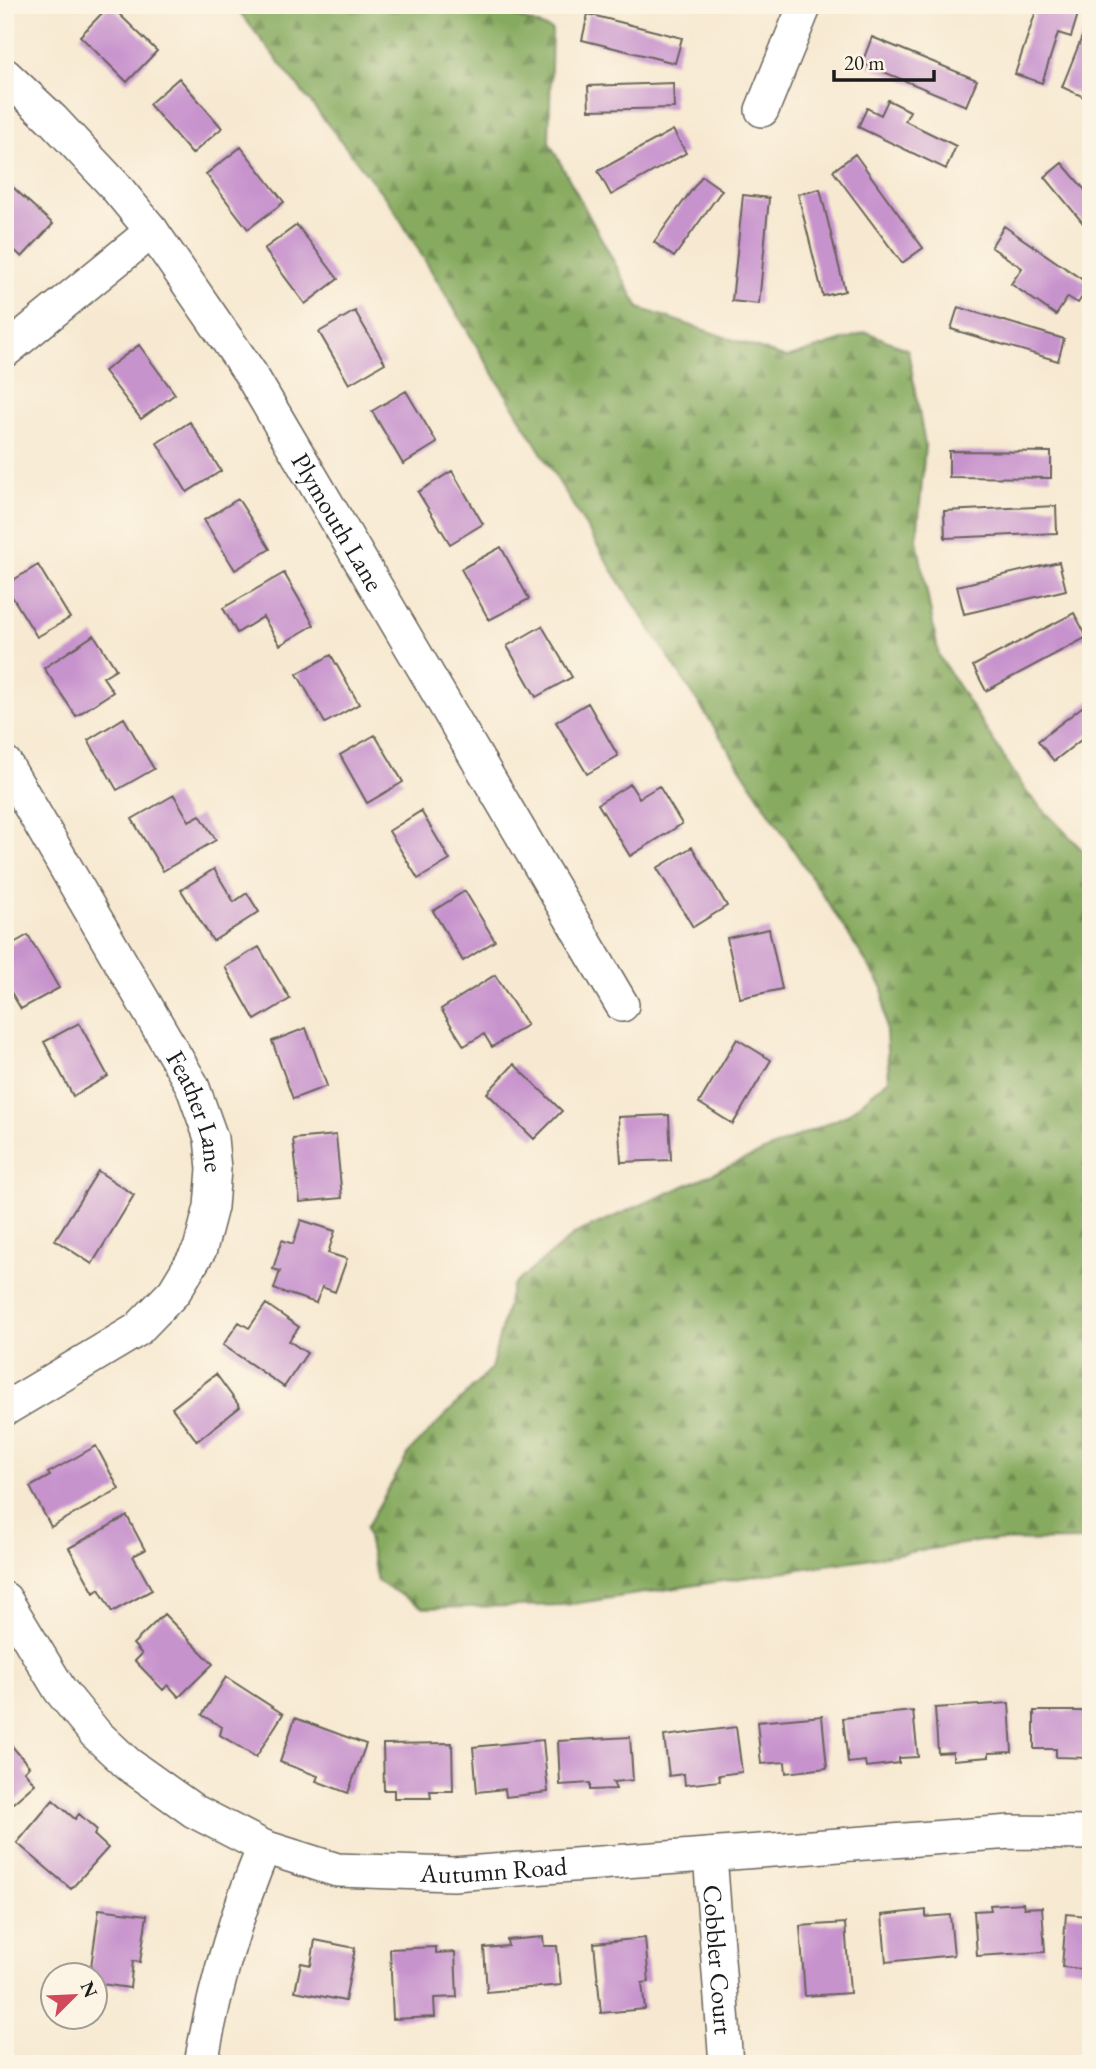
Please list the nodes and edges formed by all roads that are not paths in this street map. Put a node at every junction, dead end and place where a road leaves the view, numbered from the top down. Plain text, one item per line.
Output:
1 (806, 5) edge
2 (5, 75) edge
3 (762, 110) dead end
4 (152, 231) junction
5 (5, 351) edge
6 (5, 763) edge
7 (622, 1005) dead end
8 (5, 1409) edge
9 (5, 1600) edge
10 (1091, 1833) edge
11 (264, 1847) junction
12 (710, 1855) junction
13 (201, 2064) edge
14 (726, 2064) edge

1 - 3 street
2 - 4 street, Plymouth Lane
4 - 5 street
4 - 7 street, Plymouth Lane
6 - 8 street, Feather Lane
9 - 11 street, Autumn Road
10 - 12 street, Autumn Road
11 - 12 street, Autumn Road
11 - 13 street
12 - 14 street, Cobbler Court

